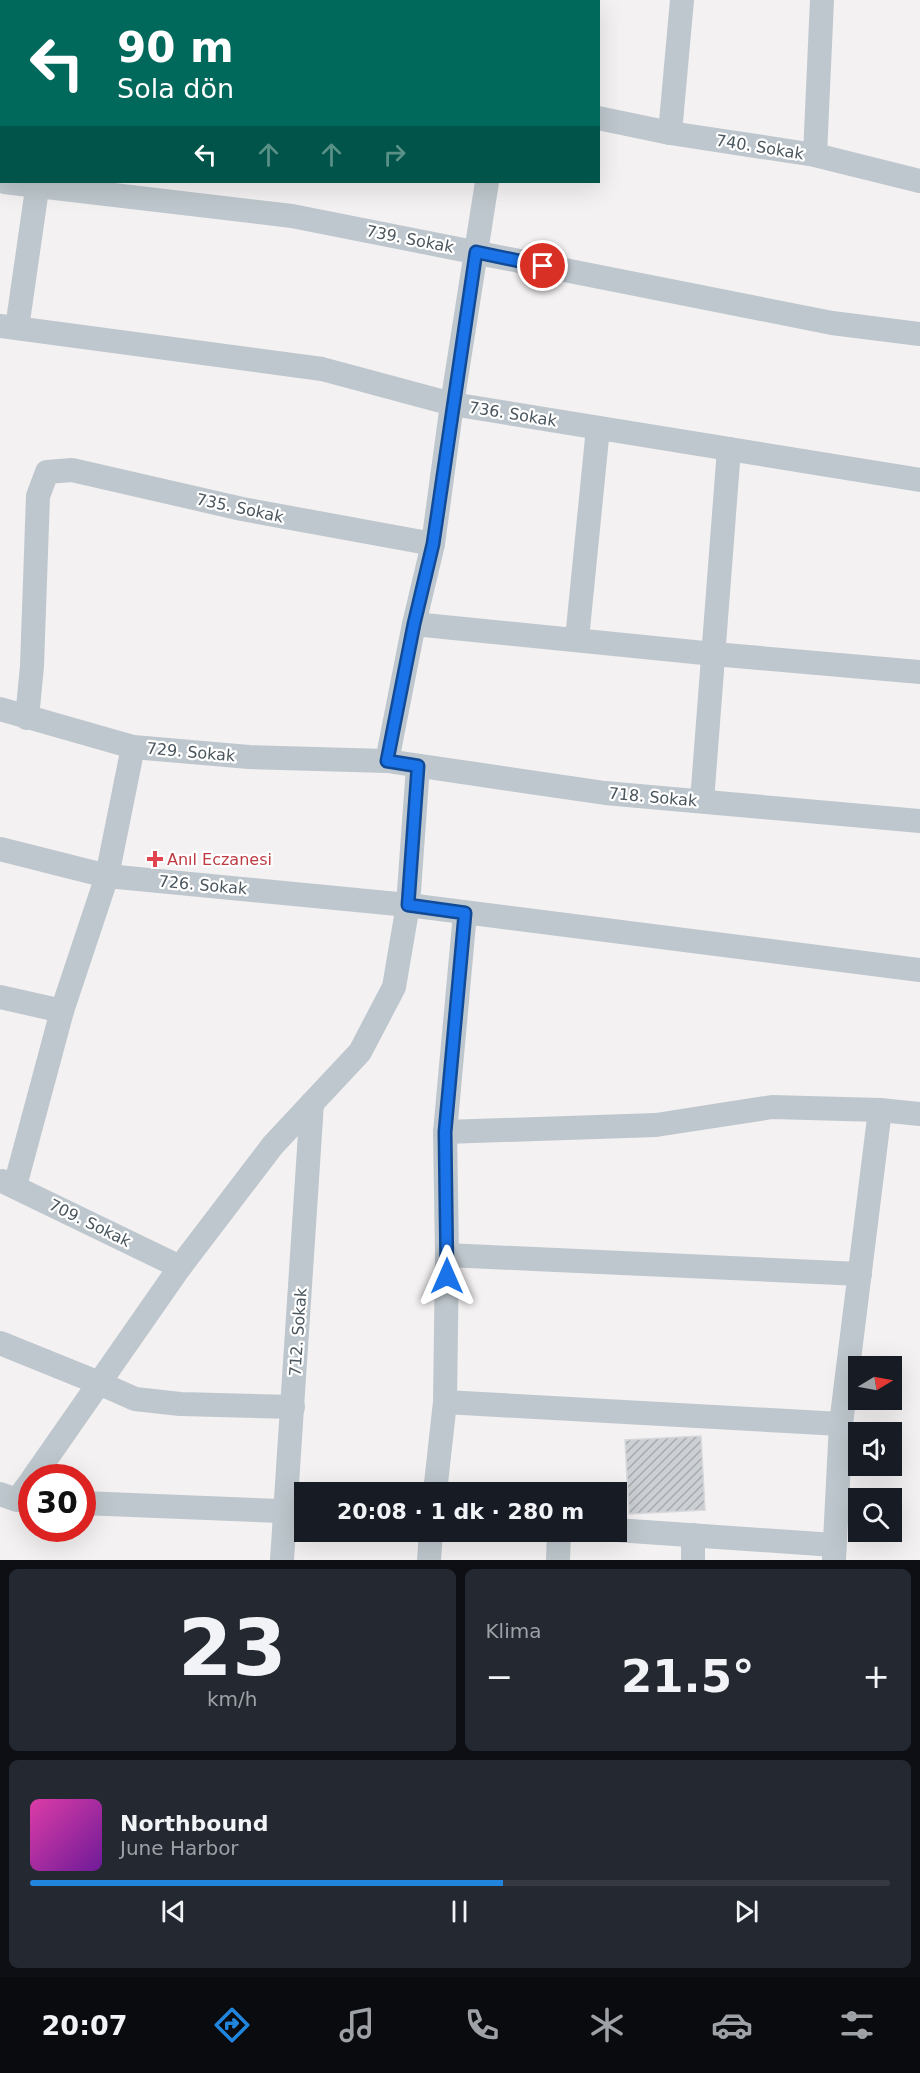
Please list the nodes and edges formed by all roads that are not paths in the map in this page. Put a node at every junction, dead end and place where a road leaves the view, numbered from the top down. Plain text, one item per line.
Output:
1 (682, 0) edge
2 (822, 0) edge
3 (600, 118) edge
4 (670, 133) junction
5 (815, 155) junction
6 (920, 181) edge
7 (38, 183) edge
8 (487, 183) edge
9 (476, 252) junction
10 (8, 327) edge
11 (920, 334) edge
12 (453, 404) junction
13 (598, 428) junction
14 (729, 449) junction
15 (920, 480) edge
16 (433, 544) junction
17 (414, 624) junction
18 (577, 639) junction
19 (714, 654) junction
20 (920, 672) edge
21 (0, 709) edge
22 (27, 718) junction
23 (133, 747) junction
24 (387, 761) junction
25 (418, 766) junction
26 (702, 801) junction
27 (920, 821) edge
28 (0, 849) edge
29 (107, 876) junction
30 (408, 905) junction
31 (465, 913) junction
32 (920, 970) edge
33 (0, 997) edge
34 (62, 1011) junction
35 (312, 1103) junction
36 (880, 1110) junction
37 (920, 1114) edge
38 (445, 1132) junction
39 (8, 1183) edge
40 (447, 1255) junction
41 (180, 1267) junction
42 (860, 1274) junction
43 (0, 1343) edge
44 (99, 1383) junction
45 (445, 1402) junction
46 (293, 1407) junction
47 (841, 1424) junction
48 (42, 1464) edge
49 (294, 1482) edge
50 (436, 1482) edge
51 (96, 1504) edge
52 (294, 1511) edge
53 (294, 1515) edge
54 (627, 1531) edge
55 (693, 1535) junction
56 (430, 1542) edge
57 (559, 1542) edge
58 (834, 1552) edge
59 (282, 1560) edge
60 (429, 1560) edge
61 (558, 1560) edge
62 (693, 1560) edge

1 - 4 street
2 - 5 street
3 - 4 street, 740. Sokak
4 - 5 street, 740. Sokak
5 - 6 street, 740. Sokak
7 - 9 street, 739. Sokak
7 - 10 street
8 - 9 street
9 - 11 street, 739. Sokak
9 - 12 street
10 - 12 street, 736. Sokak
12 - 13 street, 736. Sokak
12 - 16 street
13 - 14 street, 736. Sokak
13 - 18 street
14 - 15 street, 736. Sokak
14 - 19 street
16 - 17 street
16 - 22 street, 735. Sokak
17 - 18 street
17 - 24 street
18 - 19 street
19 - 20 street
19 - 26 street
21 - 22 street, 729. Sokak
22 - 23 street, 729. Sokak
23 - 24 street, 729. Sokak
23 - 29 street
24 - 25 street, 718. Sokak
25 - 26 street, 718. Sokak
25 - 30 street
26 - 27 street, 718. Sokak
28 - 29 street, 726. Sokak
29 - 30 street, 726. Sokak
29 - 34 street
30 - 31 street, 726. Sokak
30 - 35 street
31 - 32 street, 726. Sokak
31 - 38 street
33 - 34 street
34 - 39 street
35 - 41 street
35 - 46 street, 712. Sokak
36 - 37 street
36 - 38 street
36 - 42 street
38 - 40 street
39 - 41 street, 709. Sokak
40 - 42 street
40 - 45 street
41 - 44 street
42 - 47 street
43 - 44 street
44 - 46 street
44 - 48 street
45 - 47 street
45 - 50 street
46 - 49 street, 712. Sokak
47 - 58 street
51 - 52 street
53 - 59 street, 712. Sokak
54 - 55 street
55 - 58 street
55 - 62 street
56 - 60 street
57 - 61 street

